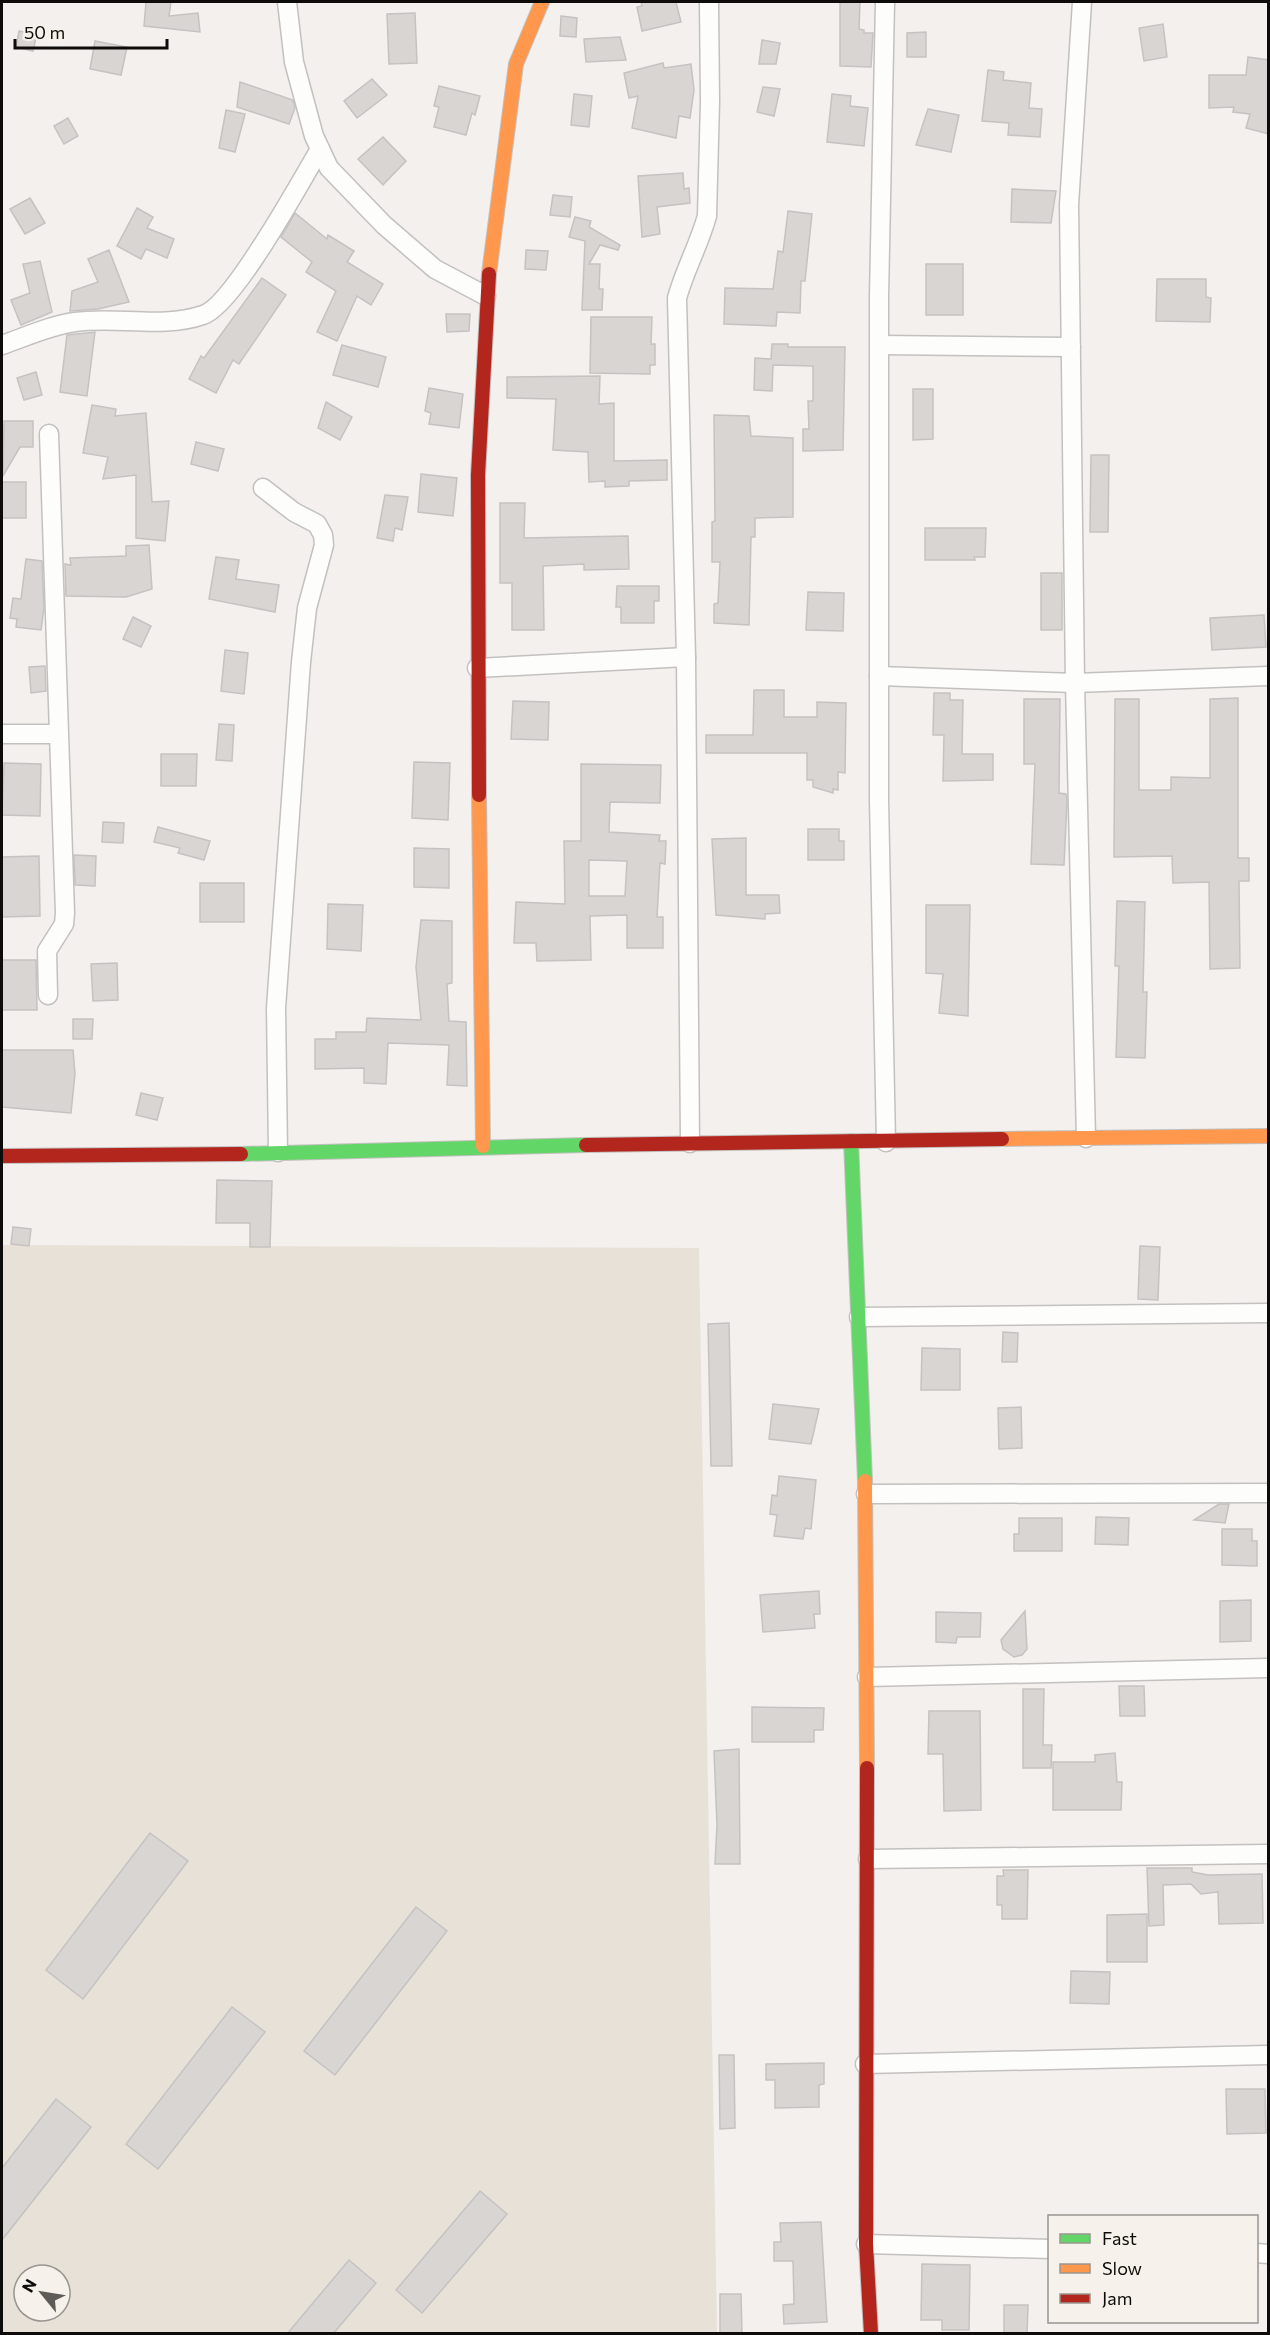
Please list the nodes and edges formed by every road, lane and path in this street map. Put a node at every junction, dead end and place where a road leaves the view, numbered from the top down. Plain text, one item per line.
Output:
1 (287, 2) edge
2 (542, 2) edge
3 (709, 2) edge
4 (885, 2) edge
5 (1082, 2) edge
6 (320, 149) junction
7 (486, 296) junction
8 (2, 345) edge
9 (881, 345) junction
10 (1071, 347) junction
11 (49, 434) dead end
12 (263, 488) dead end
13 (686, 657) junction
14 (477, 668) junction
15 (879, 676) junction
16 (1269, 676) edge
17 (1075, 683) junction
18 (2, 734) edge
19 (57, 734) junction
20 (48, 995) dead end
21 (1269, 1136) edge
22 (1086, 1138) junction
23 (851, 1141) junction
24 (886, 1142) junction
25 (690, 1143) junction
26 (483, 1146) junction
27 (278, 1152) junction
28 (2, 1156) edge
29 (1269, 1313) edge
30 (859, 1317) junction
31 (1269, 1493) edge
32 (866, 1494) junction
33 (1269, 1668) edge
34 (867, 1677) junction
35 (1269, 1854) edge
36 (868, 1859) junction
37 (1269, 2055) edge
38 (865, 2064) junction
39 (866, 2244) junction
40 (1048, 2248) edge
41 (871, 2334) edge

1 - 6 street
2 - 7 street
3 - 13 street
4 - 9 street
5 - 10 street
6 - 7 street
6 - 8 street
7 - 14 street
9 - 10 street
9 - 15 street
10 - 17 street
11 - 19 street
12 - 27 street
13 - 14 street
13 - 25 street
14 - 26 street
15 - 17 street
15 - 24 street
16 - 17 street
17 - 22 street
18 - 19 street
19 - 20 street
21 - 22 street
22 - 24 street
23 - 24 street
23 - 25 street
23 - 30 street
25 - 26 street
26 - 27 street
27 - 28 street
29 - 30 street
30 - 32 street
31 - 32 street
32 - 34 street
33 - 34 street
34 - 36 street
35 - 36 street
36 - 38 street
37 - 38 street
38 - 39 street
39 - 40 street
39 - 41 street

